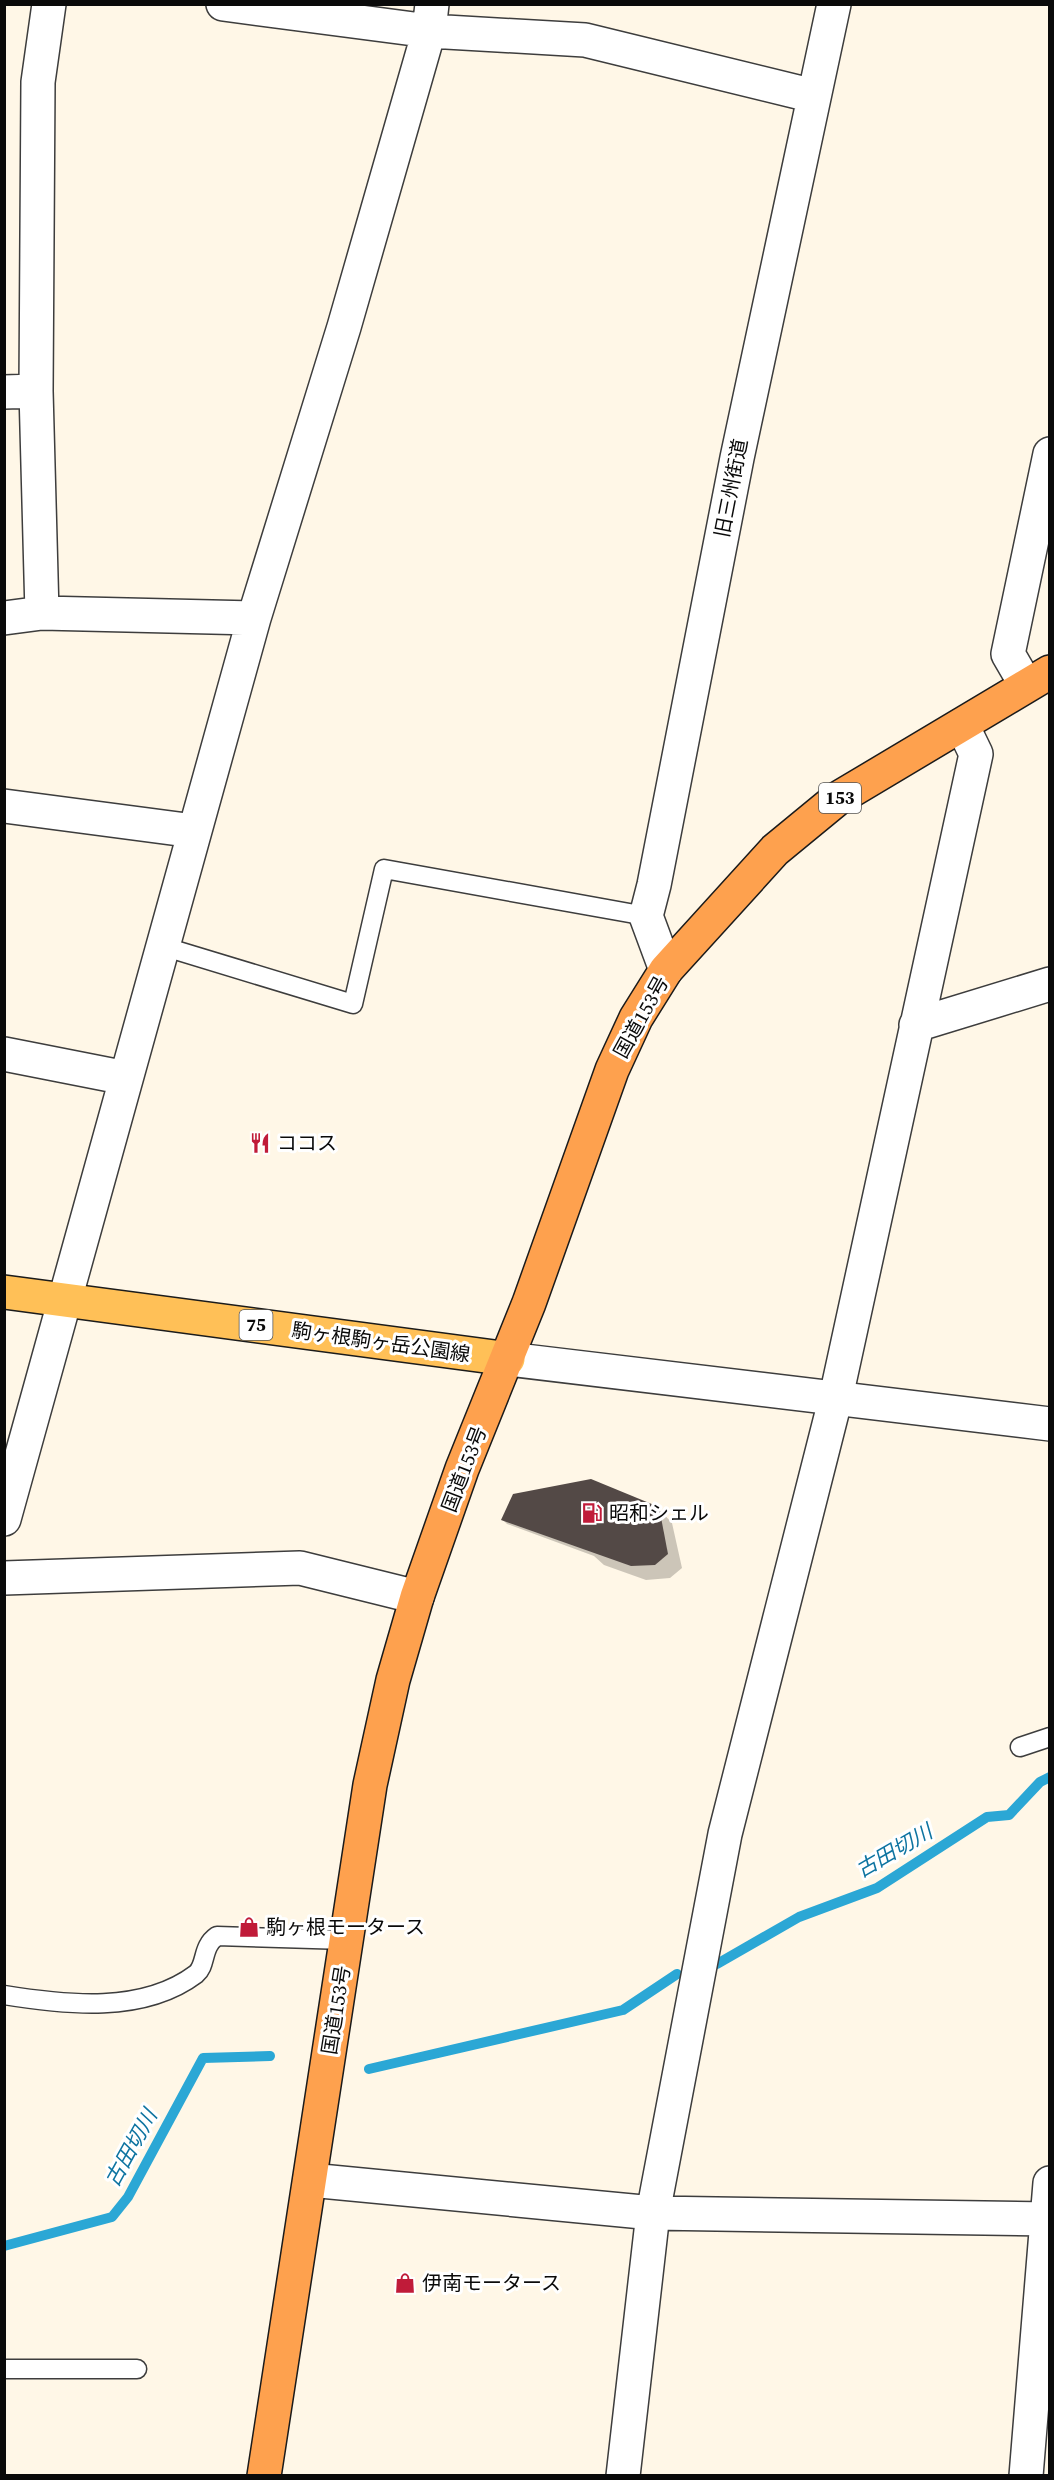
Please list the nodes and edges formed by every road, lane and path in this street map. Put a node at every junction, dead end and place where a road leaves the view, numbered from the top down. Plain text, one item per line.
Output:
1 (48, 4) edge
2 (223, 4) edge
3 (834, 4) edge
4 (430, 18) edge
5 (814, 96) junction
6 (20, 391) edge
7 (1050, 454) edge
8 (42, 613) junction
9 (4, 618) edge
10 (254, 618) junction
11 (1038, 678) edge
12 (962, 725) junction
13 (4, 806) edge
14 (194, 831) junction
15 (646, 916) junction
16 (162, 946) junction
17 (666, 970) junction
18 (1050, 984) edge
19 (916, 1025) junction
20 (4, 1054) edge
21 (126, 1078) junction
22 (4, 1292) edge
23 (66, 1300) junction
24 (508, 1359) junction
25 (836, 1397) junction
26 (1050, 1424) edge
27 (4, 1519) edge
28 (4, 1578) edge
29 (417, 1597) junction
30 (1050, 1737) edge
31 (1020, 1747) dead end
32 (346, 1940) junction
33 (4, 1995) edge
34 (310, 2180) junction
35 (1050, 2183) edge
36 (653, 2212) junction
37 (1048, 2219) edge
38 (4, 2369) edge
39 (137, 2369) dead end
40 (264, 2475) edge
41 (623, 2475) edge
42 (1026, 2475) edge

1 - 6 street
2 - 4 street
3 - 5 street, 旧三州街道
4 - 5 street
4 - 10 street
5 - 15 street, 旧三州街道
6 - 8 street
7 - 11 street
8 - 9 street
8 - 10 street
10 - 14 street
11 - 12 highway, 国道153号 / 153
12 - 17 highway, 国道153号 / 153
12 - 19 street
13 - 14 street
14 - 16 street
15 - 16 lane
15 - 17 street
16 - 21 street
17 - 24 highway, 国道153号 / 153
18 - 19 street
19 - 25 street
20 - 21 street
21 - 23 street
22 - 23 main road, 駒ヶ根駒ヶ岳公園線 / 75
23 - 24 main road, 駒ヶ根駒ヶ岳公園線 / 75
23 - 27 street
24 - 25 street
24 - 29 highway, 国道153号 / 153
25 - 26 street
25 - 36 street
28 - 29 street
29 - 32 highway, 国道153号 / 153
30 - 31 lane
32 - 33 lane
32 - 34 highway, 国道153号 / 153
34 - 36 street
34 - 40 highway, 国道153号 / 153
35 - 37 street
36 - 37 street
36 - 41 street
37 - 42 street
38 - 39 lane

